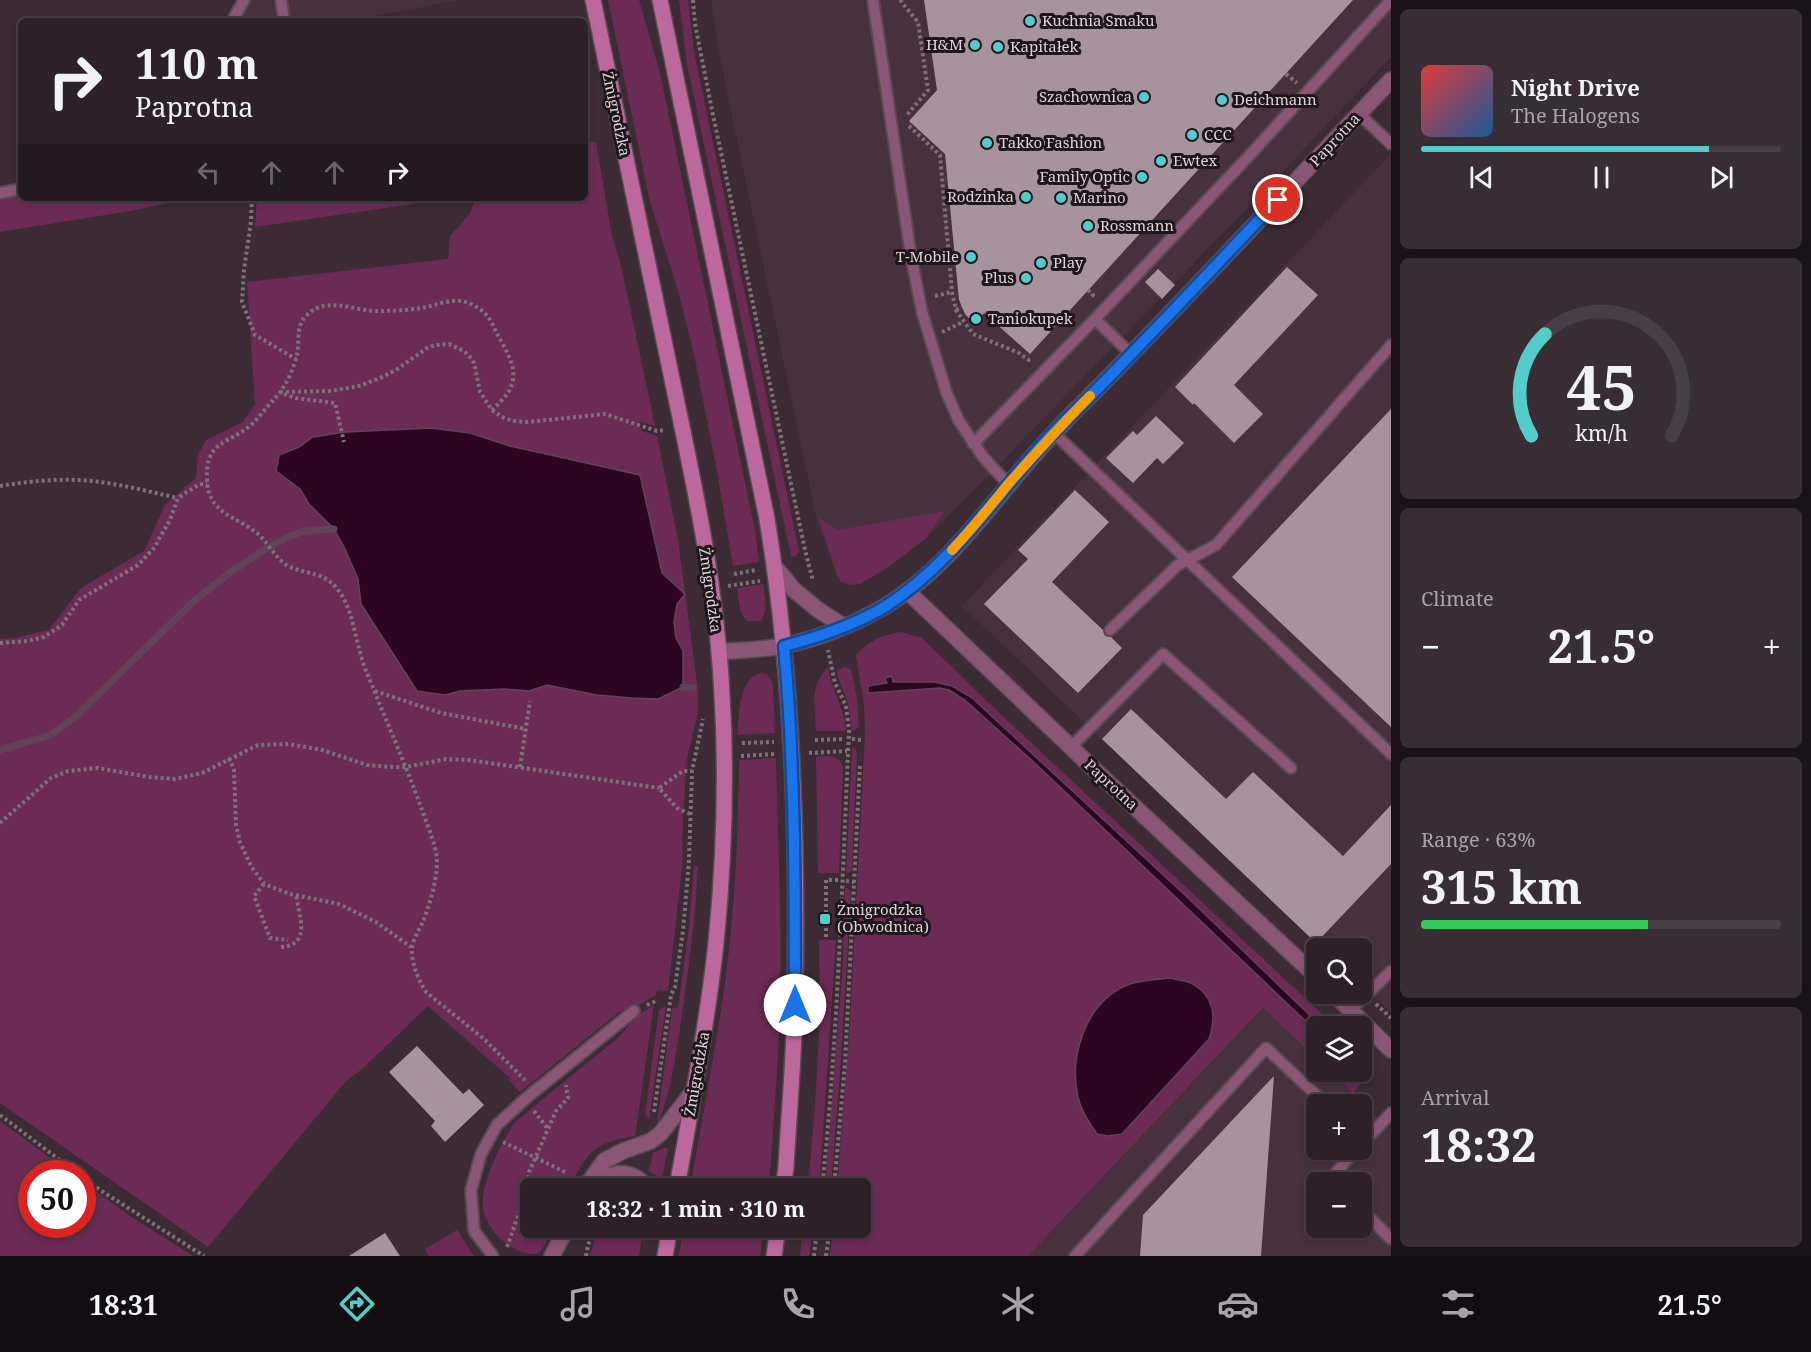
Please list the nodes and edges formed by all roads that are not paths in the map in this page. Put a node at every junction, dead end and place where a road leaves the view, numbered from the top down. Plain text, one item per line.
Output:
1 (244, 0) edge
2 (281, 0) edge
3 (593, 0) edge
4 (660, 0) edge
5 (873, 0) edge
6 (1391, 0) edge
7 (234, 18) edge
8 (284, 18) edge
9 (1391, 80) edge
10 (1359, 114) junction
11 (1391, 144) edge
12 (18, 190) edge
13 (0, 193) edge
14 (1095, 319) junction
15 (1391, 345) edge
16 (1131, 354) junction
17 (1054, 433) junction
18 (973, 444) junction
19 (1008, 484) junction
20 (1189, 559) junction
21 (769, 568) junction
22 (907, 591) junction
23 (843, 626) junction
24 (1110, 630) dead end
25 (784, 646) junction
26 (719, 652) junction
27 (1071, 747) junction
28 (1391, 754) edge
29 (1290, 768) dead end
30 (1306, 967) edge
31 (1391, 971) edge
32 (1345, 1004) edge
33 (1351, 1010) junction
34 (634, 1011) dead end
35 (1391, 1050) edge
36 (694, 1090) junction
37 (1315, 1094) edge
38 (1391, 1113) edge
39 (1372, 1131) edge
40 (1348, 1160) edge
41 (1337, 1172) edge
42 (591, 1178) edge
43 (605, 1178) edge
44 (637, 1178) edge
45 (679, 1178) edge
46 (784, 1178) edge
47 (1372, 1220) edge
48 (561, 1238) edge
49 (668, 1238) edge
50 (776, 1238) edge
51 (1391, 1239) edge
52 (497, 1254) edge
53 (552, 1256) edge
54 (664, 1256) edge
55 (774, 1256) edge
56 (1075, 1256) edge

1 - 7 lane
2 - 8 lane
3 - 26 main road, Żmigrodzka
4 - 21 main road
5 - 18 lane
6 - 14 lane
9 - 10 street, Paprotna
10 - 11 lane
10 - 16 street, Paprotna
12 - 13 lane
14 - 16 lane
14 - 18 lane
15 - 20 lane
16 - 17 street, Paprotna
17 - 19 street, Paprotna
17 - 20 lane
18 - 19 lane
19 - 22 street, Paprotna
20 - 24 lane
20 - 28 lane
21 - 23 street
21 - 25 main road
22 - 23 street, Paprotna
22 - 27 street, Paprotna
23 - 25 street, Paprotna
25 - 26 street, Paprotna
25 - 46 main road
26 - 36 main road, Żmigrodzka
27 - 29 lane
27 - 30 street, Paprotna
31 - 33 lane
32 - 33 street
33 - 35 street
34 - 52 lane
36 - 42 street
36 - 45 main road, Żmigrodzka
37 - 56 lane
38 - 39 lane
40 - 41 lane
43 - 44 street
47 - 51 lane
48 - 53 street
49 - 54 main road
50 - 55 main road

